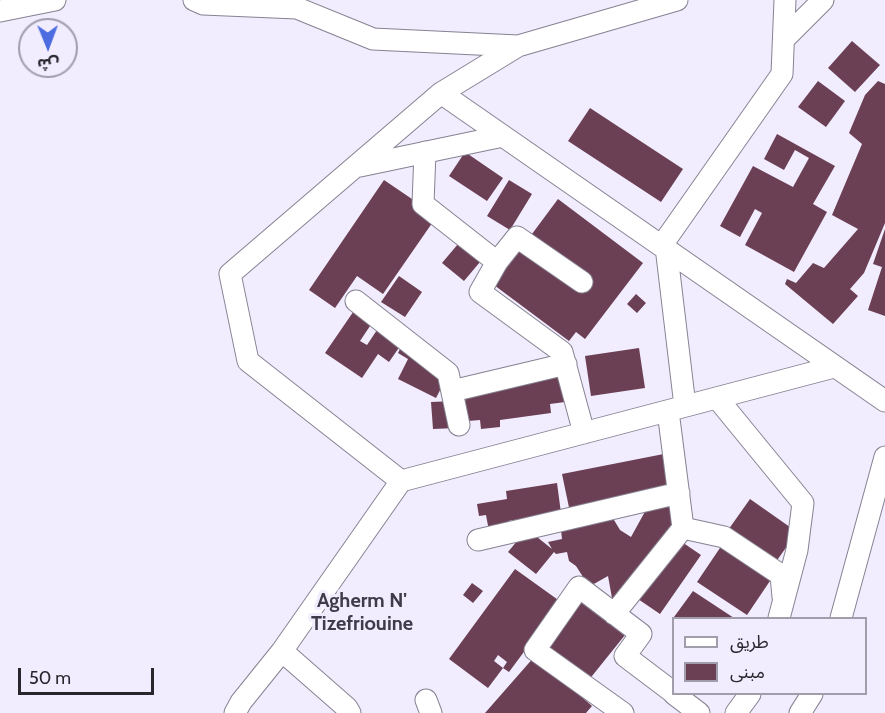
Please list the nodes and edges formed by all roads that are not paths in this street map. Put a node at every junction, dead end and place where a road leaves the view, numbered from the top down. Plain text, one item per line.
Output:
1 (55, 0) edge
2 (194, 0) edge
3 (677, 0) edge
4 (785, 0) edge
5 (823, 0) edge
6 (296, 4) edge
7 (0, 11) edge
8 (784, 39) junction
9 (518, 46) junction
10 (441, 93) junction
11 (503, 136) junction
12 (425, 152) junction
13 (356, 166) junction
14 (664, 246) junction
15 (497, 262) junction
16 (582, 282) dead end
17 (356, 301) dead end
18 (566, 364) junction
19 (834, 367) junction
20 (452, 391) junction
21 (717, 398) junction
22 (885, 401) edge
23 (677, 408) junction
24 (459, 425) dead end
25 (584, 433) junction
26 (885, 457) edge
27 (401, 481) junction
28 (679, 493) junction
29 (683, 528) junction
30 (478, 540) dead end
31 (782, 612) edge
32 (614, 614) junction
33 (841, 617) edge
34 (282, 651) junction
35 (672, 691) edge
36 (676, 695) edge
37 (749, 695) edge
38 (811, 695) edge
39 (235, 713) edge
40 (350, 713) edge
41 (623, 713) edge
42 (699, 713) edge
43 (736, 713) edge
44 (800, 713) edge

1 - 7 street
2 - 6 street
3 - 9 street
4 - 8 street
5 - 8 street
6 - 9 street
8 - 14 street
9 - 10 street
10 - 11 street
10 - 13 street
11 - 12 street
11 - 14 street
12 - 13 street
12 - 15 street
13 - 27 street
14 - 19 street
14 - 23 street
15 - 16 street
15 - 18 street
17 - 20 street
18 - 20 street
18 - 25 street
19 - 21 street
19 - 22 street
20 - 24 street
21 - 23 street
21 - 31 street
23 - 25 street
23 - 28 street
25 - 27 street
26 - 33 street
27 - 34 street
28 - 29 street
28 - 30 street
29 - 31 street
29 - 32 street
32 - 35 street
32 - 41 street
34 - 39 street
34 - 40 street
36 - 42 street
37 - 43 street
38 - 44 street

